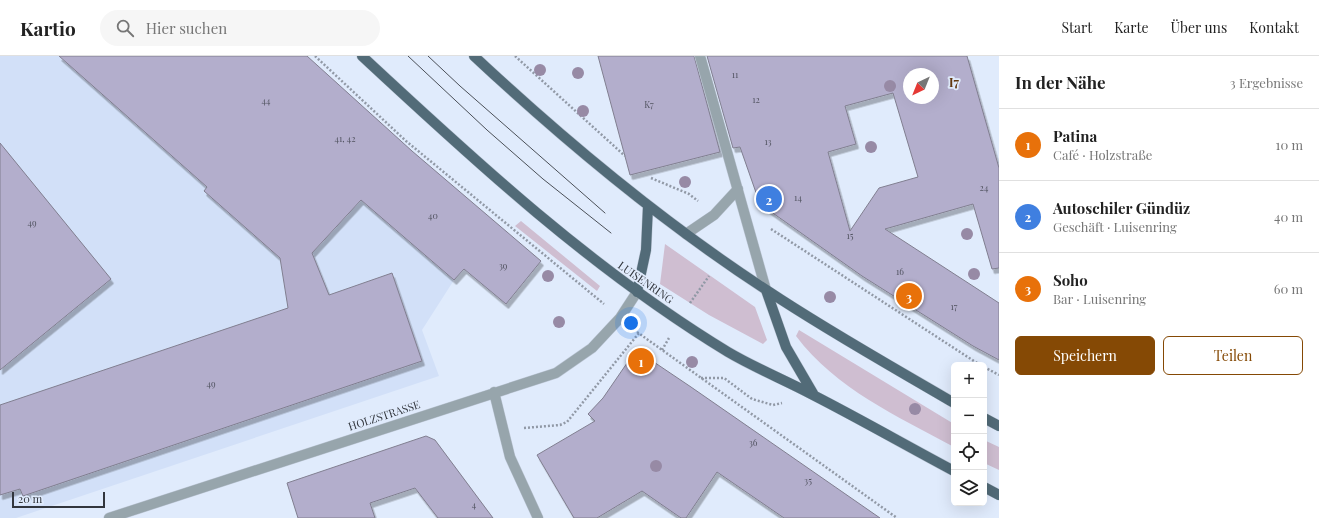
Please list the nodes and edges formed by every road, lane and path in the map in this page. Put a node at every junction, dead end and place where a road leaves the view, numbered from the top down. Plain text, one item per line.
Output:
1 (315, 56) edge
2 (362, 56) edge
3 (474, 56) edge
4 (515, 56) edge
5 (700, 56) edge
6 (625, 156) dead end
7 (646, 175) dead end
8 (738, 189) junction
9 (648, 206) junction
10 (714, 215) junction
11 (750, 231) junction
12 (686, 234) junction
13 (720, 258) junction
14 (766, 290) junction
15 (637, 292) junction
16 (620, 318) junction
17 (680, 320) junction
18 (639, 333) junction
19 (662, 350) junction
20 (975, 362) edge
21 (987, 369) edge
22 (999, 375) edge
23 (494, 392) junction
24 (814, 396) junction
25 (951, 401) edge
26 (987, 420) edge
27 (999, 426) edge
28 (502, 430) junction
29 (952, 470) edge
30 (987, 489) edge
31 (999, 495) edge
32 (109, 518) edge
33 (538, 518) edge
34 (897, 518) edge

1 - 16 path
2 - 15 main road, LUISENRING
3 - 9 main road
4 - 6 path
5 - 8 street
7 - 10 path
8 - 10 street
8 - 11 street
9 - 12 main road
9 - 15 main road
10 - 12 street
11 - 14 street
11 - 20 path
12 - 13 main road
13 - 14 main road
13 - 17 path
14 - 24 main road
14 - 25 main road
15 - 16 street, HOLZSTRASSE
15 - 17 main road, LUISENRING
16 - 18 path
16 - 23 street, HOLZSTRASSE
17 - 19 path
17 - 24 main road, LUISENRING
18 - 19 path
18 - 28 path
19 - 34 path
21 - 22 path
23 - 28 street
23 - 32 street, HOLZSTRASSE
24 - 29 main road, LUISENRING
26 - 27 main road
28 - 33 street
30 - 31 main road

